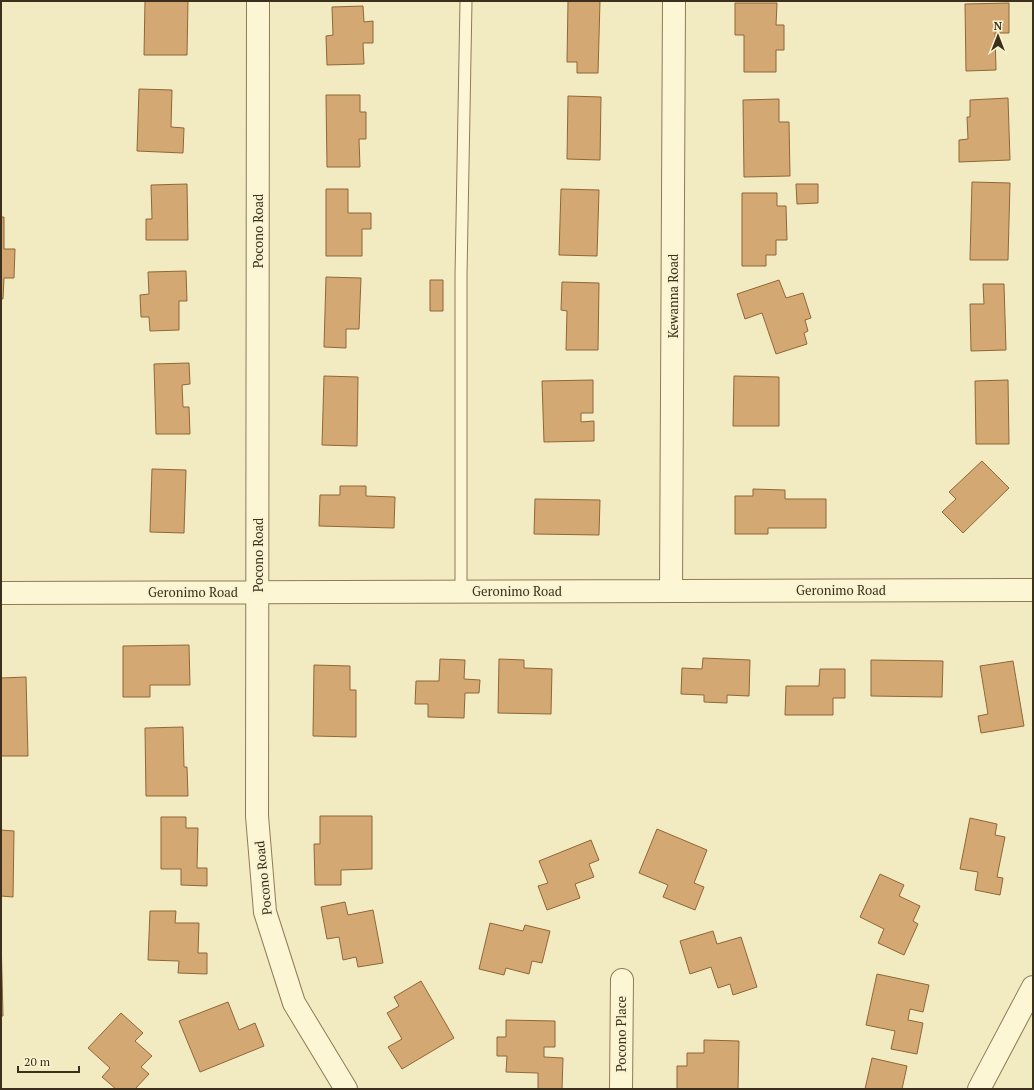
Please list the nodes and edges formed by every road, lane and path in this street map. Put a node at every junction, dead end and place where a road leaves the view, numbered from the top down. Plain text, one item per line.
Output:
1 (258, 1) edge
2 (466, 1) edge
3 (674, 1) edge
4 (672, 590) junction
5 (1033, 590) edge
6 (461, 591) junction
7 (258, 592) junction
8 (1, 593) edge
9 (622, 980) dead end
10 (1033, 987) edge
11 (345, 1089) edge
12 (621, 1089) edge
13 (978, 1089) edge

1 - 7 street, Pocono Road
2 - 6 lane
3 - 4 street, Kewanna Road
4 - 5 street, Geronimo Road
4 - 6 street, Geronimo Road
6 - 7 street, Geronimo Road
7 - 8 street, Geronimo Road
7 - 11 street, Pocono Road
9 - 12 street, Pocono Place
10 - 13 street

